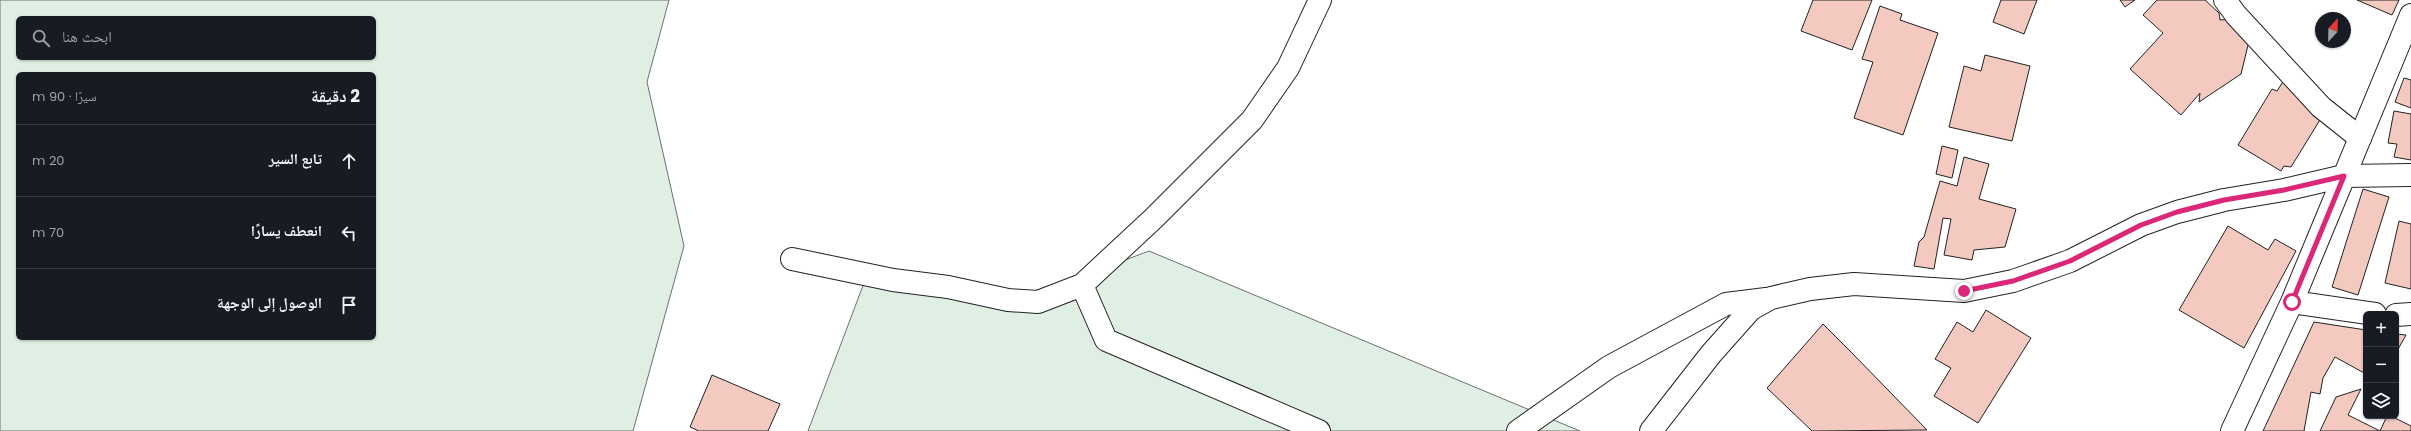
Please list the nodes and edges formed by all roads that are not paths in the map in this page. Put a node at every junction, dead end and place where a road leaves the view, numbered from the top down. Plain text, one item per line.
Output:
1 (1320, 0) edge
2 (2225, 0) edge
3 (2411, 15) edge
4 (2360, 138) junction
5 (2344, 176) junction
6 (2411, 176) edge
7 (792, 259) dead end
8 (1082, 285) junction
9 (1771, 298) junction
10 (2292, 302) junction
11 (2363, 312) edge
12 (2411, 314) edge
13 (2399, 315) edge
14 (1319, 431) edge
15 (1518, 431) edge
16 (1651, 431) edge
17 (2232, 431) edge

1 - 8 street
2 - 4 street
3 - 4 street
4 - 5 street
5 - 6 street
5 - 9 street
5 - 10 street
7 - 8 street
8 - 14 street
9 - 15 street
9 - 16 street
10 - 11 street
10 - 17 street
12 - 13 street

